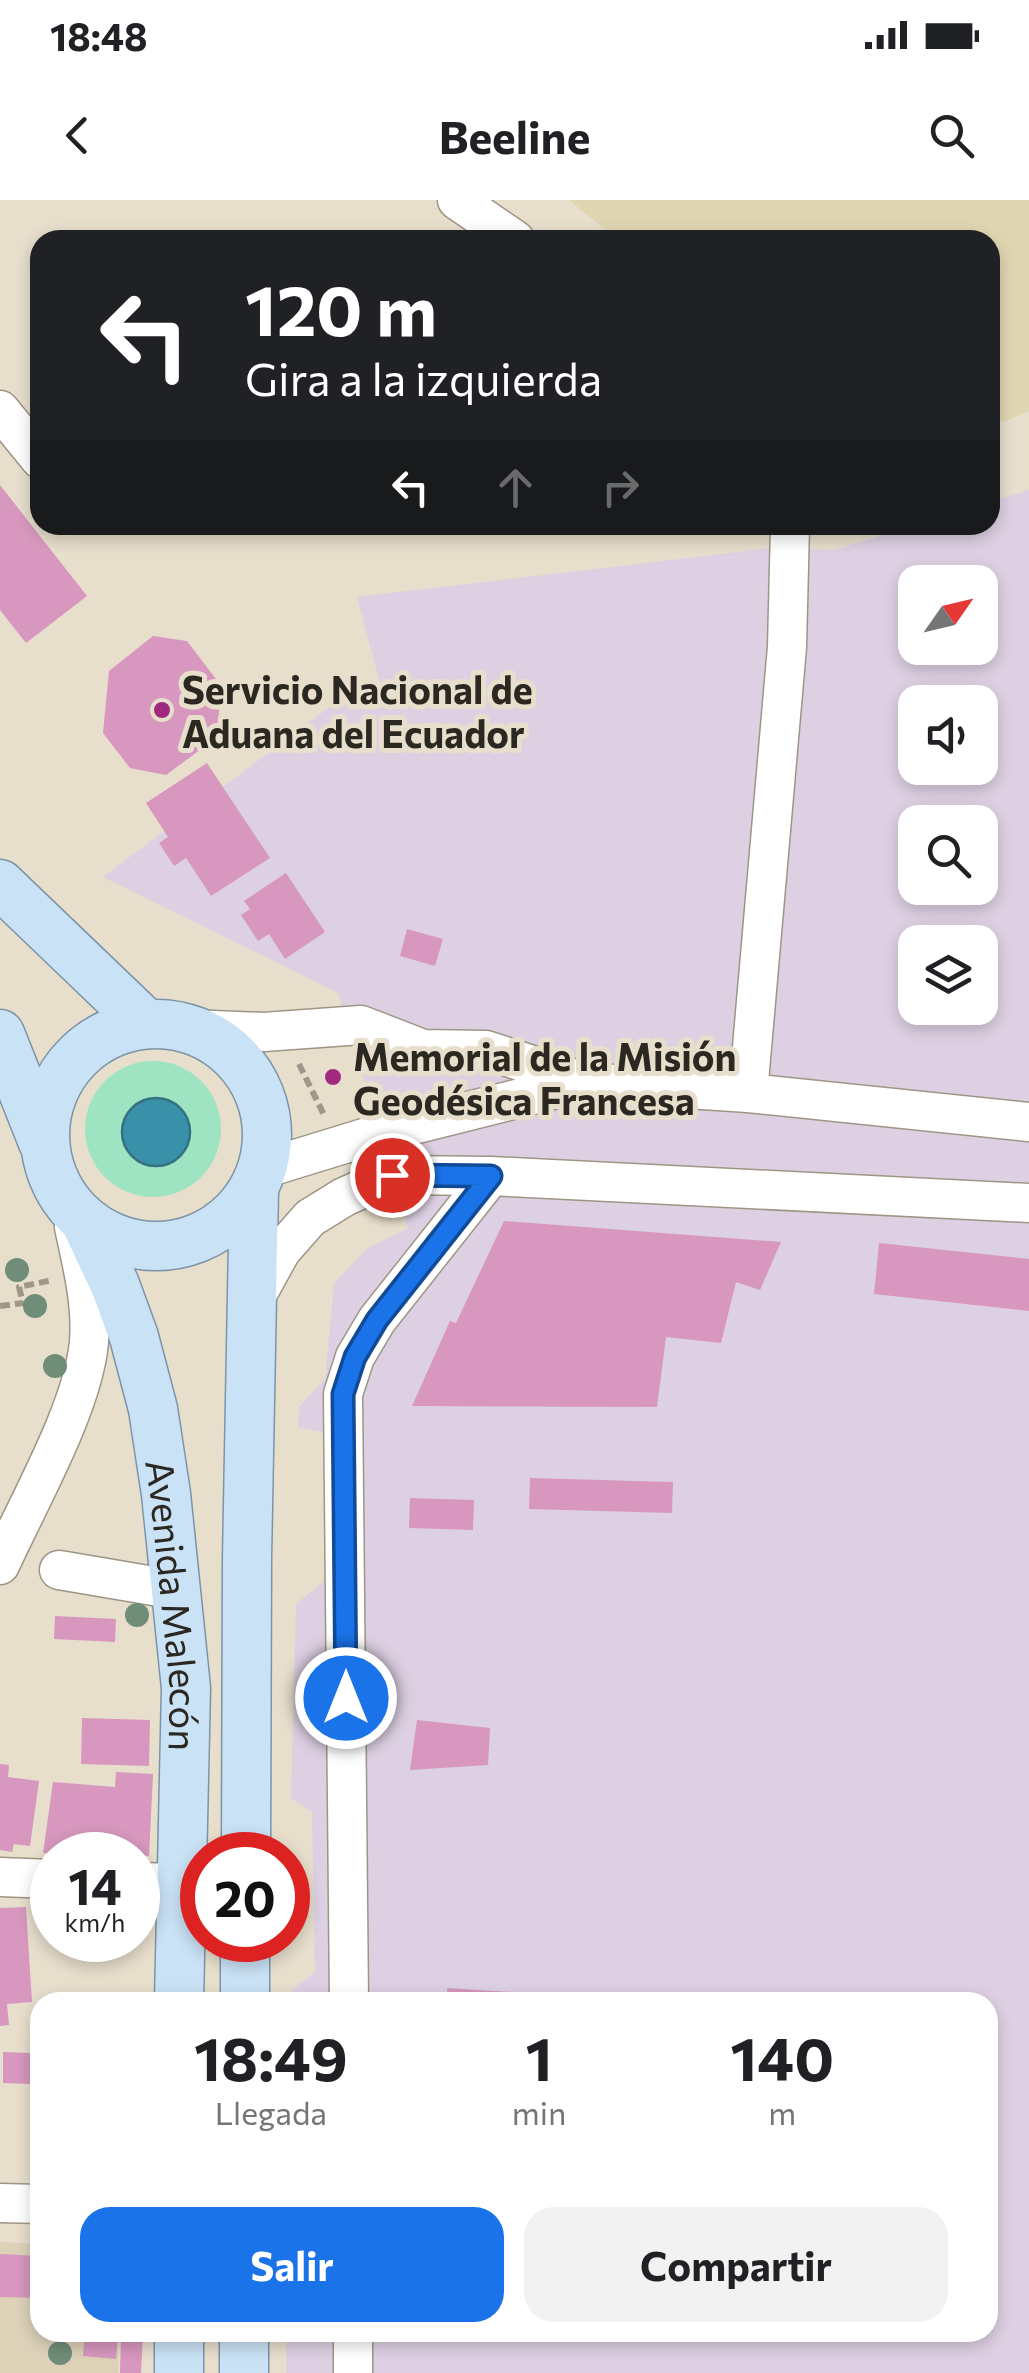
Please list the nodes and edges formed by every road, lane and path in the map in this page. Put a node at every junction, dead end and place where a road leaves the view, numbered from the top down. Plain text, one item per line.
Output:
1 (457, 200) edge
2 (500, 230) edge
3 (0, 410) edge
4 (30, 447) edge
5 (790, 535) edge
6 (0, 884) edge
7 (167, 1026) junction
8 (283, 1031) junction
9 (0, 1034) edge
10 (584, 1082) junction
11 (748, 1093) junction
12 (1029, 1122) edge
13 (45, 1145) junction
14 (339, 1145) junction
15 (491, 1176) junction
16 (259, 1179) junction
17 (1029, 1203) edge
18 (77, 1214) junction
19 (59, 1280) dead end
20 (252, 1304) junction
21 (0, 1306) edge
22 (0, 1565) edge
23 (59, 1570) dead end
24 (176, 1590) junction
25 (246, 1832) edge
26 (160, 1875) edge
27 (0, 1877) edge
28 (30, 1878) edge
29 (160, 1888) edge
30 (245, 1962) edge
31 (178, 1992) edge
32 (245, 1992) edge
33 (349, 1992) edge
34 (0, 2202) edge
35 (30, 2204) edge
36 (179, 2342) edge
37 (244, 2342) edge
38 (352, 2342) edge
39 (179, 2373) edge
40 (244, 2373) edge
41 (353, 2373) edge

1 - 2 street
3 - 4 street
5 - 11 street
6 - 7 main road
7 - 8 street
7 - 13 main road
7 - 16 main road
8 - 10 street
8 - 14 path
9 - 13 main road
10 - 11 street
10 - 14 street
11 - 12 street
13 - 18 main road
14 - 16 street
15 - 17 street
15 - 20 street
15 - 33 street
16 - 18 main road
16 - 20 main road, Avenida Malecón
18 - 22 street
18 - 24 main road, Avenida Malecón
19 - 21 path
20 - 25 main road, Avenida Malecón
23 - 24 street
24 - 26 main road, Avenida Malecón
27 - 28 street
29 - 31 main road, Avenida Malecón
30 - 32 main road
34 - 35 street
36 - 39 main road
37 - 40 main road
38 - 41 street

